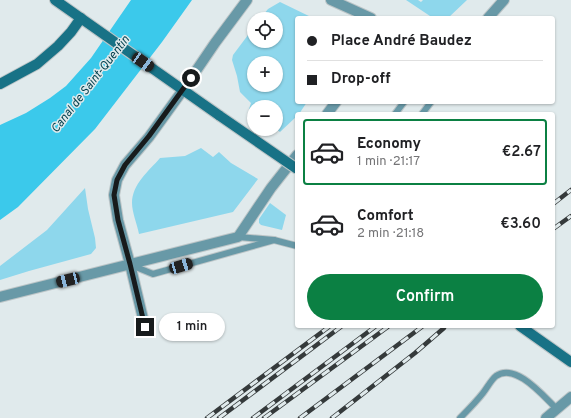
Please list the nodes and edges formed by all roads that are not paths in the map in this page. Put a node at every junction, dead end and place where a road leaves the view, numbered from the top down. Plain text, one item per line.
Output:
1 (55, 0) edge
2 (247, 0) edge
3 (331, 0) edge
4 (504, 0) edge
5 (367, 16) edge
6 (490, 16) edge
7 (81, 18) junction
8 (0, 84) edge
9 (184, 90) junction
10 (295, 158) edge
11 (295, 169) edge
12 (238, 237) junction
13 (274, 240) junction
14 (295, 245) edge
15 (130, 264) junction
16 (0, 297) edge
17 (145, 327) dead end
18 (523, 328) edge
19 (571, 362) edge
20 (571, 397) edge
21 (557, 409) junction
22 (460, 418) edge
23 (546, 418) edge

1 - 7 main road
2 - 9 street
3 - 5 street
4 - 6 street
7 - 8 main road
7 - 9 main road
9 - 11 main road, bridge
9 - 15 street
10 - 12 street
12 - 13 lane
12 - 15 street
13 - 14 lane
13 - 15 lane
15 - 16 street
15 - 17 street
18 - 19 main road
20 - 21 street
21 - 22 lane
21 - 23 street

